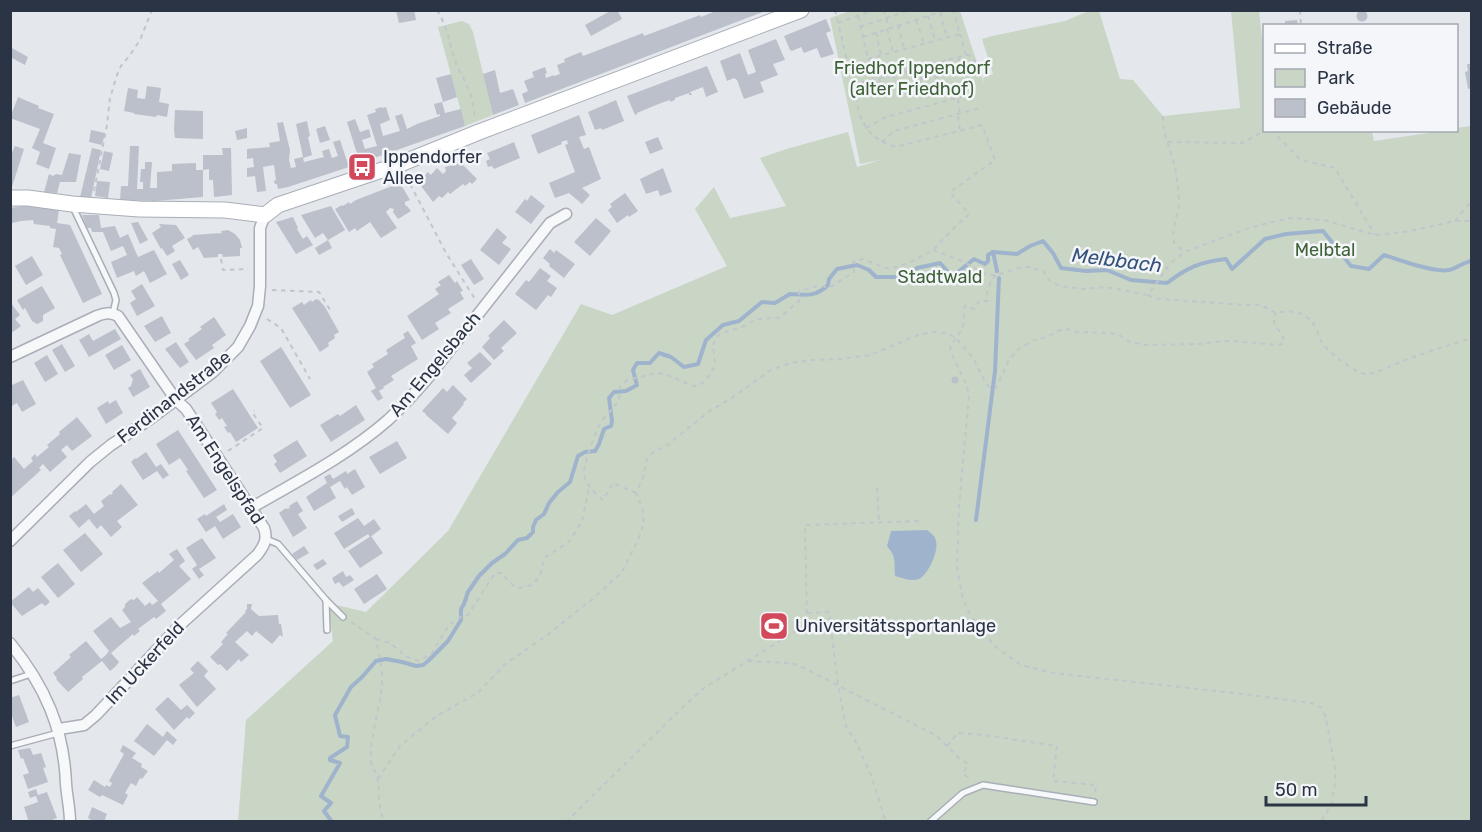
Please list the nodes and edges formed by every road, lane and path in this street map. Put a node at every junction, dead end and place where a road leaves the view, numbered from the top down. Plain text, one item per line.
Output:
1 (152, 10) edge
2 (437, 10) edge
3 (801, 10) edge
4 (835, 10) edge
5 (873, 10) edge
6 (884, 10) edge
7 (910, 10) edge
8 (946, 10) edge
9 (953, 10) edge
10 (940, 12) junction
11 (858, 16) junction
12 (928, 16) junction
13 (887, 18) junction
14 (916, 20) junction
15 (838, 23) junction
16 (898, 26) junction
17 (860, 27) junction
18 (888, 29) junction
19 (876, 32) junction
20 (960, 34) junction
21 (863, 37) junction
22 (947, 38) junction
23 (935, 41) junction
24 (924, 43) junction
25 (904, 49) junction
26 (893, 52) junction
27 (881, 55) junction
28 (966, 55) junction
29 (958, 57) junction
30 (868, 59) junction
31 (945, 60) junction
32 (933, 63) junction
33 (919, 67) junction
34 (906, 71) junction
35 (962, 71) junction
36 (950, 74) junction
37 (892, 75) junction
38 (879, 78) junction
39 (936, 78) junction
40 (873, 80) junction
41 (867, 81) junction
42 (922, 82) junction
43 (853, 84) junction
44 (909, 85) junction
45 (896, 89) junction
46 (882, 92) junction
47 (976, 93) dead end
48 (870, 96) junction
49 (856, 98) junction
50 (958, 99) junction
51 (980, 108) dead end
52 (959, 114) junction
53 (1162, 116) dead end
54 (476, 121) dead end
55 (866, 128) junction
56 (960, 131) junction
57 (1263, 132) edge
58 (1273, 132) edge
59 (882, 142) junction
60 (1168, 142) junction
61 (405, 173) dead end
62 (1472, 197) edge
63 (10, 198) edge
64 (72, 204) junction
65 (91, 206) junction
66 (566, 214) dead end
67 (265, 215) junction
68 (1455, 221) junction
69 (1472, 221) edge
70 (1375, 235) junction
71 (933, 250) junction
72 (1184, 252) junction
73 (221, 260) dead end
74 (246, 269) dead end
75 (996, 275) junction
76 (272, 290) dead end
77 (1148, 295) junction
78 (482, 308) junction
79 (113, 313) junction
80 (332, 313) dead end
81 (1276, 313) junction
82 (267, 319) dead end
83 (956, 338) junction
84 (1472, 338) edge
85 (10, 357) edge
86 (310, 379) dead end
87 (176, 400) junction
88 (254, 411) dead end
89 (218, 457) junction
90 (589, 487) junction
91 (877, 488) dead end
92 (636, 493) junction
93 (251, 508) junction
94 (919, 521) dead end
95 (879, 522) junction
96 (266, 539) junction
97 (10, 541) edge
98 (326, 600) junction
99 (807, 613) junction
100 (343, 617) joint
101 (327, 630) dead end
102 (376, 639) junction
103 (10, 643) edge
104 (748, 661) junction
105 (33, 673) junction
106 (10, 681) edge
107 (838, 685) junction
108 (59, 731) junction
109 (10, 746) edge
110 (947, 746) junction
111 (378, 779) junction
112 (983, 785) junction
113 (1095, 802) joint
114 (70, 822) edge
115 (385, 822) edge
116 (566, 822) edge
117 (886, 822) edge
118 (930, 822) edge
119 (1321, 822) edge

1 - 65 path
2 - 54 path
3 - 67 street
4 - 15 path
5 - 11 path
6 - 13 path
7 - 13 path
8 - 10 path
9 - 20 path
10 - 12 path
10 - 22 path
11 - 15 path
11 - 17 path
12 - 14 path
12 - 23 path
13 - 17 path
13 - 18 path
14 - 16 path
14 - 24 path
15 - 43 path
16 - 18 path
16 - 25 path
17 - 21 path
18 - 19 path
18 - 26 path
19 - 21 path
19 - 27 path
20 - 22 path
20 - 28 path
21 - 30 path
22 - 23 path
23 - 24 path
24 - 25 path
25 - 26 path
26 - 27 path
27 - 30 path
28 - 29 path
28 - 35 path
29 - 31 path
29 - 35 path
30 - 40 path
31 - 32 path
31 - 36 path
32 - 33 path
32 - 39 path
33 - 34 path
33 - 42 path
34 - 37 path
34 - 44 path
35 - 36 path
36 - 39 path
37 - 38 path
37 - 45 path
38 - 40 path
38 - 46 path
39 - 42 path
40 - 41 path
41 - 43 path
41 - 48 path
42 - 44 path
43 - 49 path
44 - 45 path
45 - 46 path
46 - 48 path
47 - 50 path
48 - 49 path
49 - 55 path
50 - 52 path
50 - 55 path
51 - 52 path
52 - 56 path
52 - 59 path
53 - 60 path
55 - 59 path
56 - 59 path
56 - 71 path
57 - 60 path
58 - 70 path
60 - 72 path
61 - 78 path
62 - 68 path
63 - 64 street
64 - 65 street
64 - 79 lane
65 - 67 street
66 - 78 street, Am Engelsbach
67 - 87 street, Ferdinandstraße
68 - 69 path
68 - 70 path
70 - 72 path
71 - 75 path
71 - 90 path
72 - 77 path
73 - 74 path
75 - 77 path
75 - 83 path
76 - 80 path
77 - 81 path
78 - 93 street, Am Engelsbach
79 - 85 street
79 - 87 street, Am Engelspfad
81 - 83 path
81 - 84 path
82 - 86 path
83 - 92 path
83 - 119 path
87 - 89 street, Am Engelspfad
87 - 97 street, Ferdinandstraße
88 - 89 path
89 - 93 street, Am Engelspfad
90 - 92 path
90 - 102 path
91 - 95 path
92 - 111 path
93 - 96 street, Am Engelspfad
94 - 95 path
95 - 99 path
96 - 98 lane, Am Engelspfad
96 - 108 street, Im Uckerfeld
98 - 100 lane, Am Engelspfad
98 - 101 lane
99 - 104 path
99 - 107 path
100 - 102 path
102 - 111 path
103 - 105 street
104 - 107 path
104 - 116 path
105 - 106 lane
105 - 108 street
107 - 110 path
107 - 117 path
108 - 109 lane, Im Uckerfeld
108 - 114 street
110 - 112 path
110 - 113 path
111 - 115 path
112 - 113 lane
112 - 118 lane

